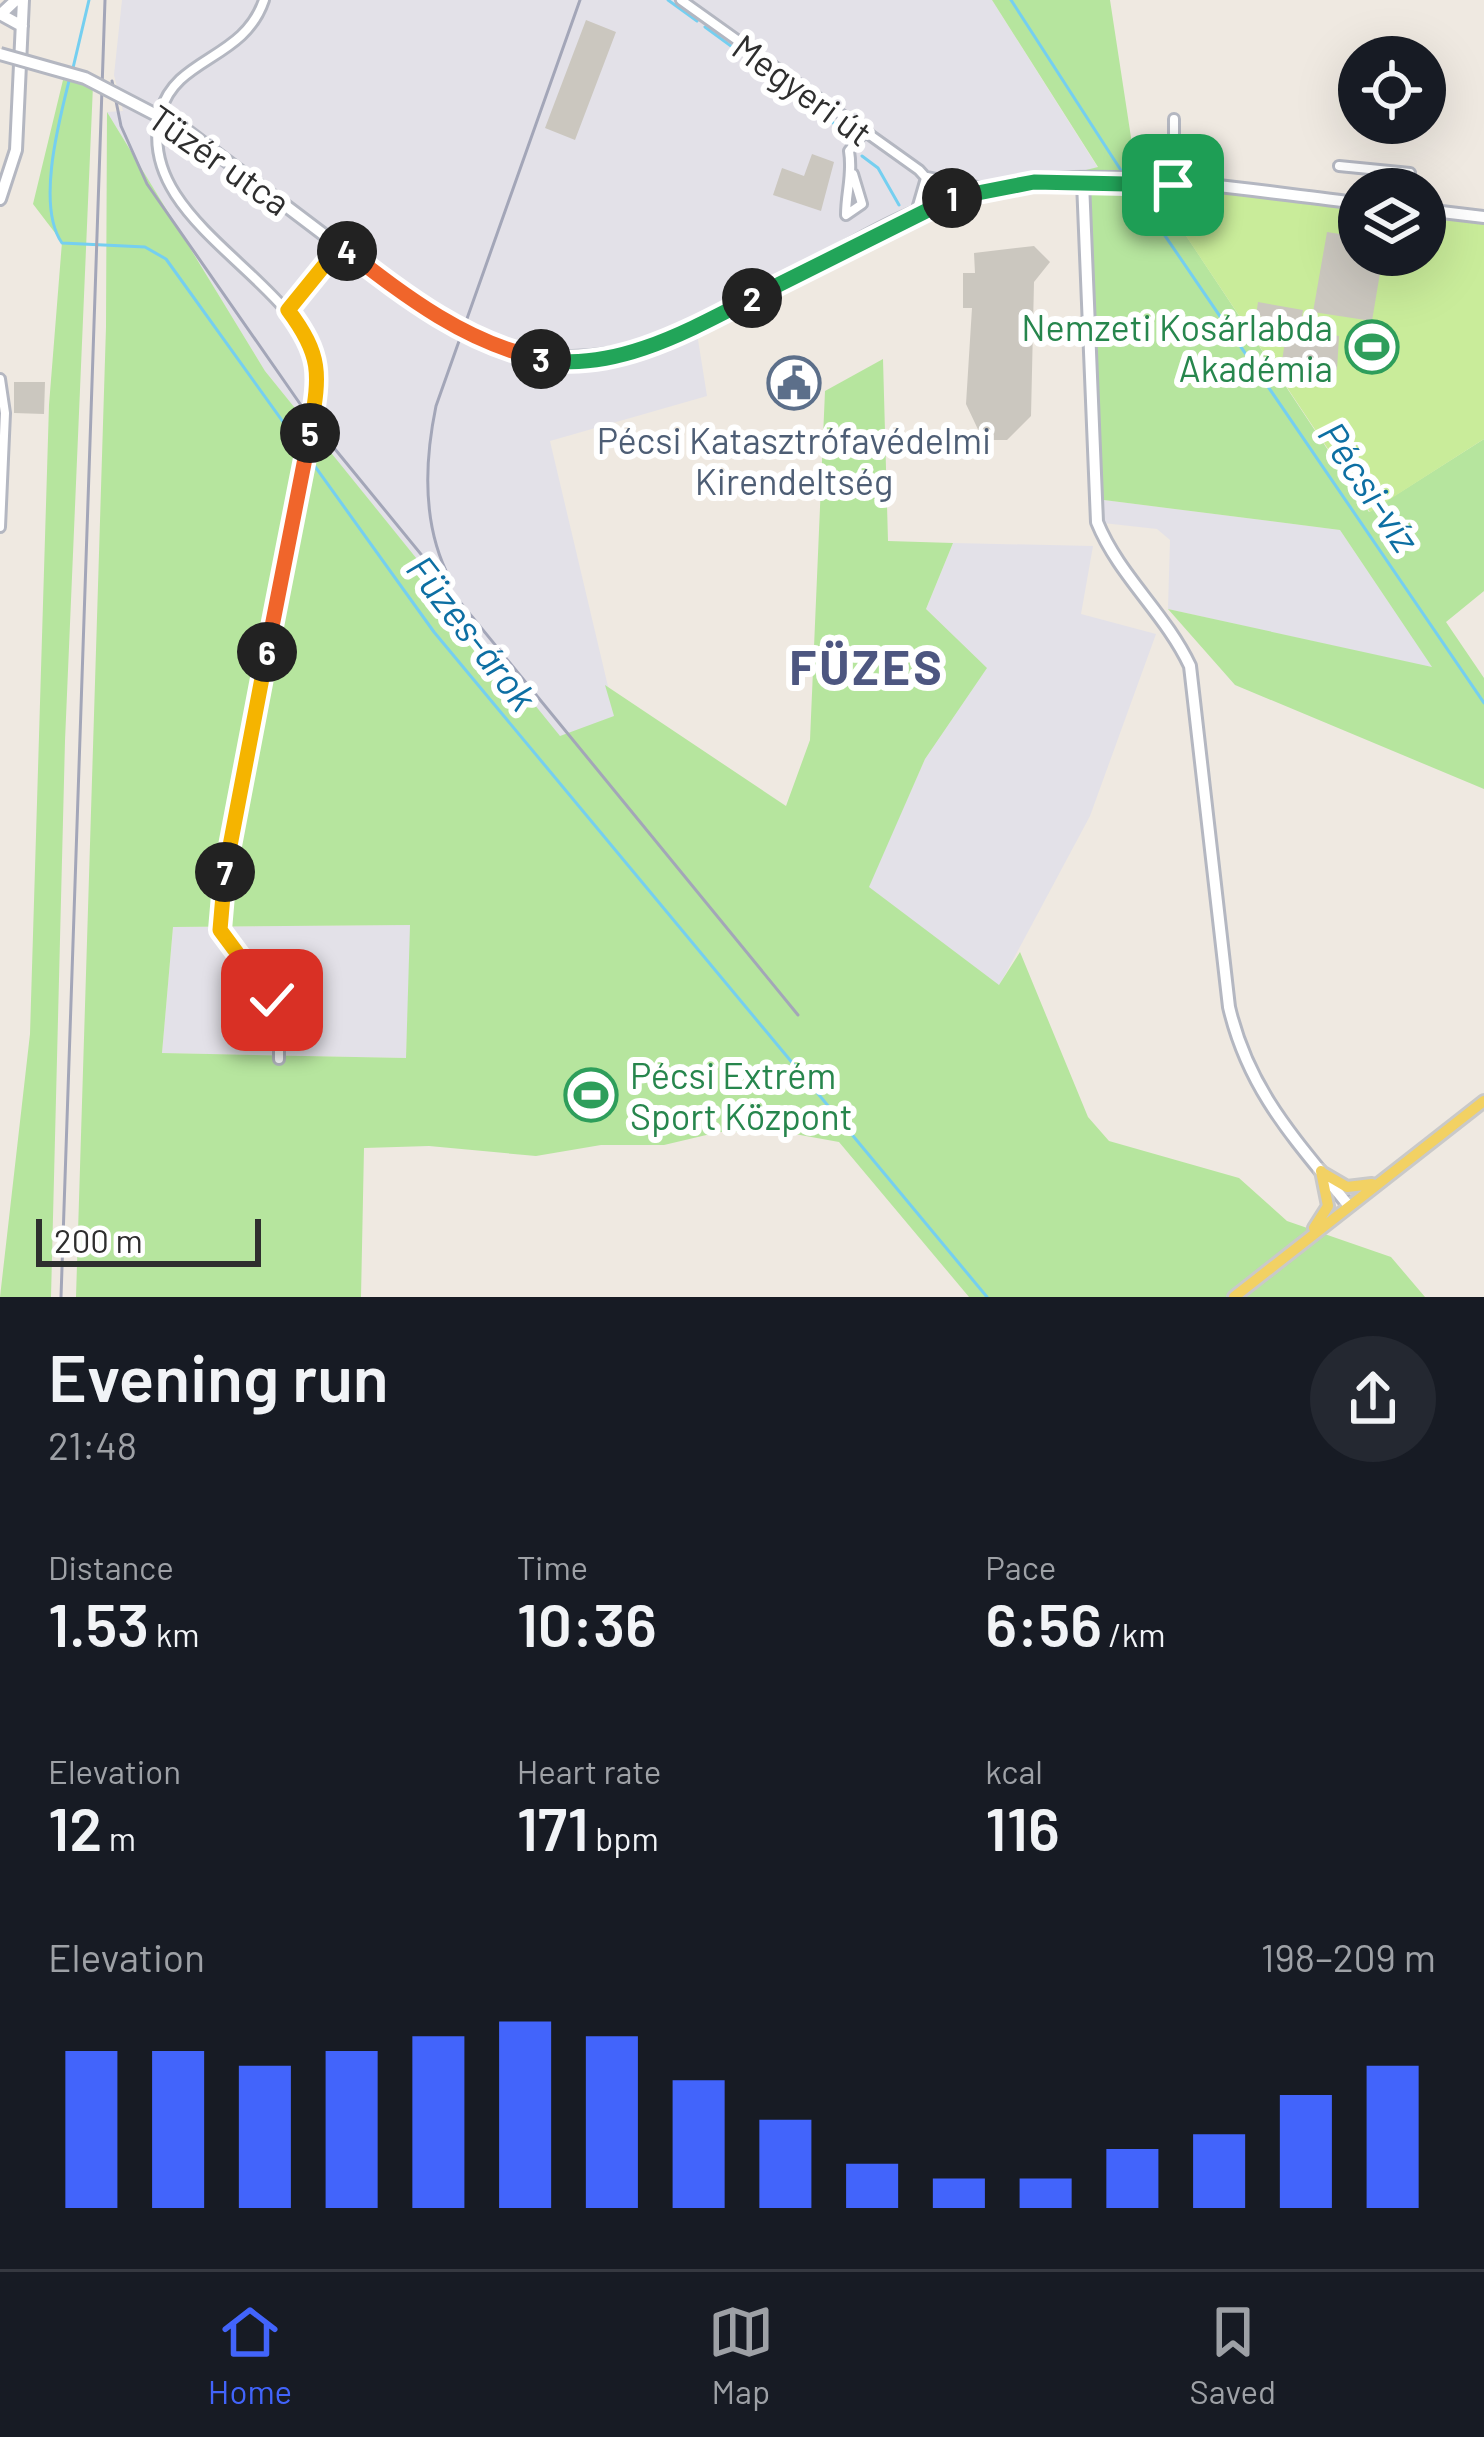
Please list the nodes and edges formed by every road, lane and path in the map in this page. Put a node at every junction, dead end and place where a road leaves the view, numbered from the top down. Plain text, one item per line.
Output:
1 (20, 0) edge
2 (264, 0) edge
3 (681, 0) edge
4 (0, 14) edge
5 (23, 27) junction
6 (0, 54) edge
7 (1174, 119) dead end
8 (3, 123) dead end
9 (17, 126) junction
10 (862, 134) junction
11 (1339, 166) dead end
12 (1360, 168) edge
13 (853, 174) junction
14 (926, 177) junction
15 (1104, 180) junction
16 (1049, 182) junction
17 (1083, 182) junction
18 (1173, 185) junction
19 (984, 189) junction
20 (1084, 198) junction
21 (0, 199) edge
22 (946, 200) junction
23 (1338, 201) edge
24 (1446, 212) edge
25 (913, 214) junction
26 (1484, 217) edge
27 (340, 246) junction
28 (288, 310) junction
29 (0, 379) edge
30 (0, 527) edge
31 (279, 1059) dead end
32 (1484, 1101) edge
33 (1321, 1171) junction
34 (1381, 1181) junction
35 (1348, 1206) junction
36 (1310, 1236) junction
37 (1234, 1297) edge

1 - 4 street
1 - 5 street
2 - 28 street
3 - 10 street, Megyeri út
4 - 5 street
5 - 9 street
6 - 27 street, Tüzér utca, bridge
7 - 18 street
8 - 9 street
9 - 21 street
10 - 13 street
10 - 14 street, Megyeri út
11 - 12 street
13 - 13 street
14 - 19 street, Megyeri út
14 - 22 street, Megyeri út
14 - 25 street
15 - 17 street, Megyeri út
15 - 18 street, Megyeri út
15 - 20 street
16 - 17 street, Megyeri út
16 - 19 street, Megyeri út
16 - 20 street
17 - 20 street
18 - 23 street, Megyeri út
19 - 22 street, Megyeri út
20 - 33 street
22 - 25 street, Tüzér utca
24 - 26 street
25 - 27 street, Tüzér utca, bridge
27 - 28 street
28 - 31 street
29 - 30 street
32 - 34 main road
33 - 34 main road
33 - 35 street
33 - 36 main road
34 - 35 main road
35 - 36 main road
36 - 37 main road

